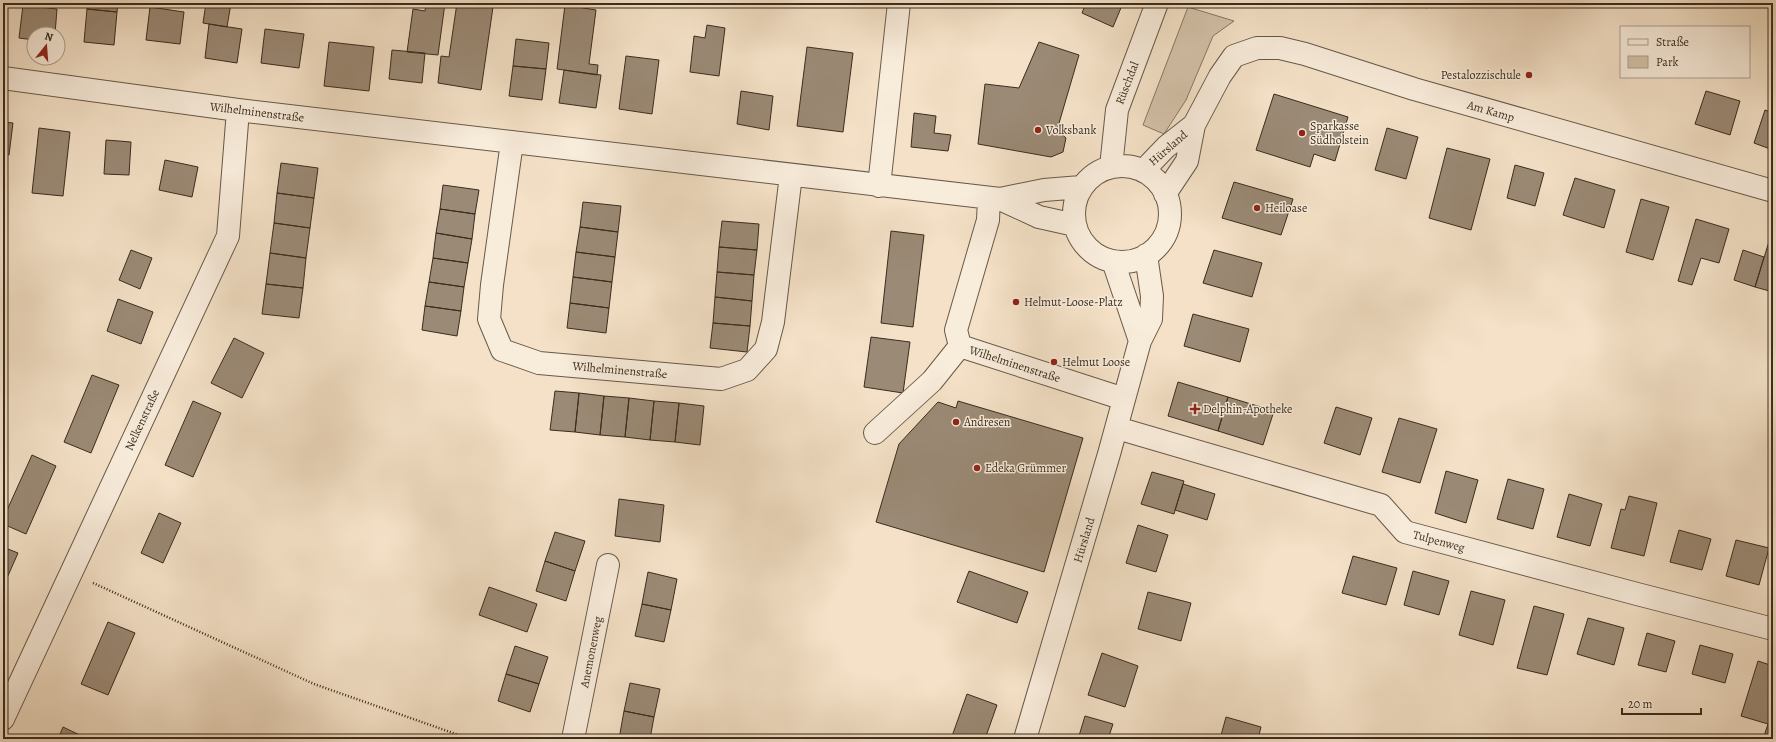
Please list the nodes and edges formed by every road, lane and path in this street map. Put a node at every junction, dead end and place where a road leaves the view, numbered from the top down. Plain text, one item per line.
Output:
1 (899, 3) edge
2 (1158, 3) edge
3 (1220, 76) joint
4 (3, 78) edge
5 (238, 110) junction
6 (1194, 125) junction
7 (512, 142) junction
8 (1112, 167) junction
9 (1142, 171) junction
10 (791, 175) junction
11 (879, 186) junction
12 (1081, 187) junction
13 (1773, 191) edge
14 (1165, 194) junction
15 (994, 199) junction
16 (1075, 224) junction
17 (1146, 255) junction
18 (1113, 261) junction
19 (1140, 341) junction
20 (960, 346) junction
21 (1124, 399) junction
22 (1117, 428) junction
23 (875, 433) dead end
24 (608, 565) dead end
25 (71, 573) junction
26 (1773, 629) edge
27 (3, 719) edge
28 (470, 739) edge
29 (573, 739) edge
30 (1025, 739) edge

1 - 11 street
2 - 8 street, Rüschdal
3 - 6 street, Hürsland
3 - 13 street, Am Kamp
4 - 5 street, Wilhelminenstraße
5 - 7 street, Wilhelminenstraße
5 - 25 street, Nelkenstraße
6 - 9 street, Hürsland
6 - 14 street, Hürsland
7 - 10 street, Wilhelminenstraße
7 - 10 street, Wilhelminenstraße
8 - 9 street
8 - 12 street
9 - 14 street
10 - 11 street, Wilhelminenstraße
11 - 15 street, Wilhelminenstraße
12 - 15 street, Wilhelminenstraße
12 - 16 street
14 - 17 street
15 - 16 street, Wilhelminenstraße
15 - 20 street, Wilhelminenstraße
16 - 18 street
17 - 18 street
17 - 19 street, Hürsland
18 - 19 street
19 - 21 street, Hürsland
20 - 21 street, Wilhelminenstraße
20 - 23 street
21 - 22 street, Hürsland
22 - 26 street, Tulpenweg
22 - 30 street, Hürsland
24 - 29 street, Anemonenweg
25 - 27 street, Nelkenstraße
25 - 28 path

